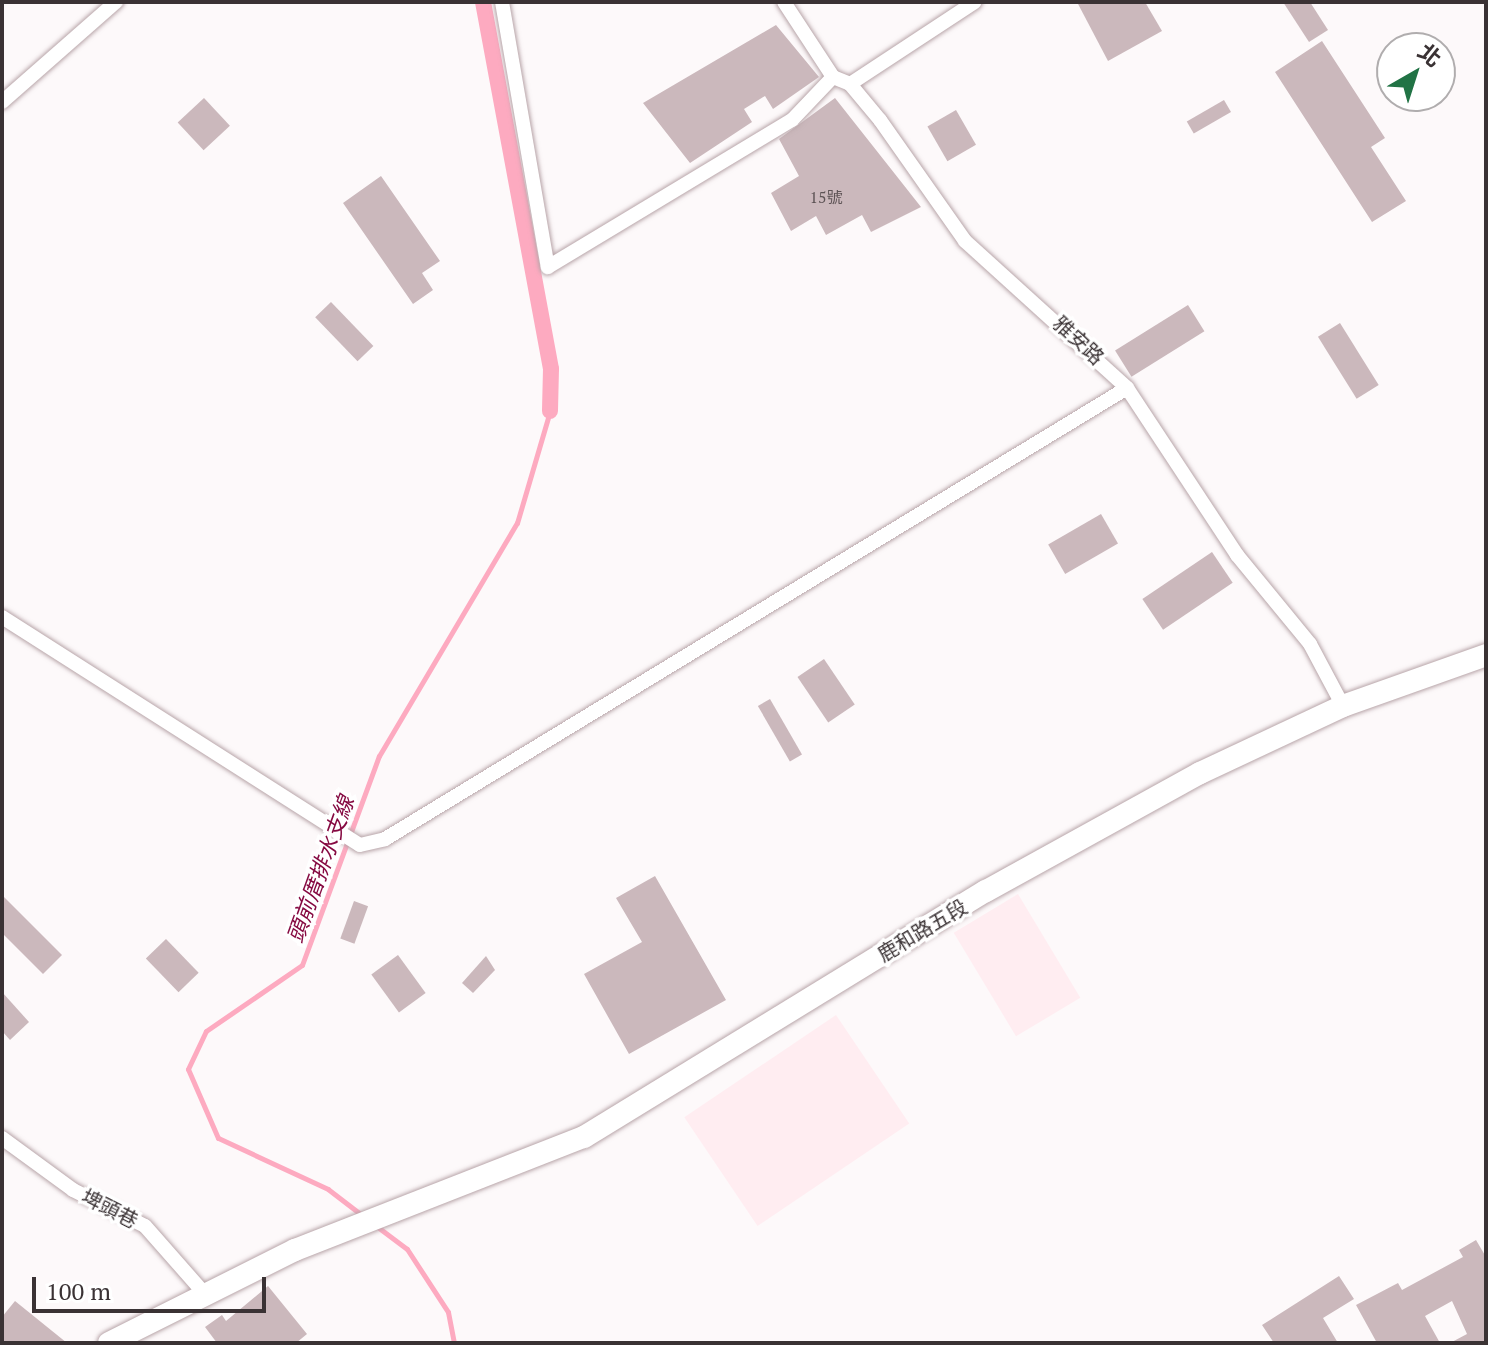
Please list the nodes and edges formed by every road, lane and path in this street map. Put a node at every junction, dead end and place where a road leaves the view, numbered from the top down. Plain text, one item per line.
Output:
1 (116, 2) edge
2 (502, 2) edge
3 (784, 2) edge
4 (975, 2) edge
5 (833, 77) junction
6 (850, 84) junction
7 (2, 102) edge
8 (1127, 388) junction
9 (2, 617) edge
10 (1486, 655) edge
11 (1343, 706) junction
12 (2, 1138) edge
13 (204, 1293) junction
14 (109, 1343) edge

1 - 7 street
2 - 5 street
3 - 5 street
4 - 6 street
5 - 6 street
6 - 8 street, 雅安路
8 - 9 street
8 - 11 street, 雅安路
10 - 11 main road, 鹿和路五段
11 - 13 main road, 鹿和路五段
12 - 13 street, 埤頭巷
13 - 14 main road, 鹿和路五段

